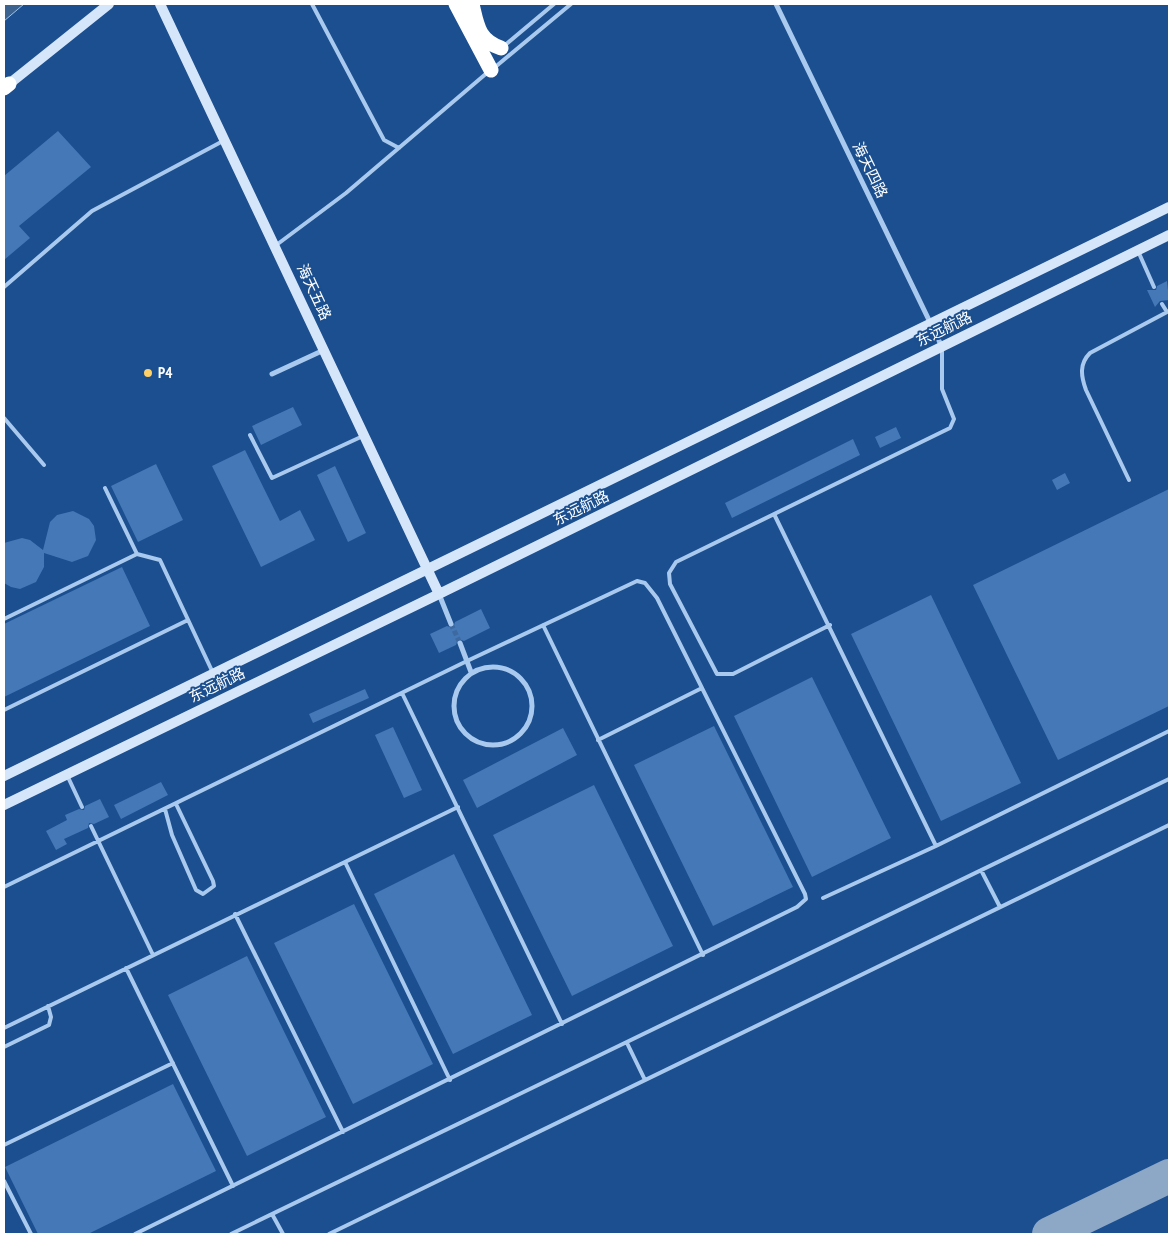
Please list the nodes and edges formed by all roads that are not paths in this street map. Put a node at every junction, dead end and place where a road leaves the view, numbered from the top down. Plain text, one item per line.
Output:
1 (109, 4) edge
2 (160, 4) edge
3 (312, 4) edge
4 (456, 4) edge
5 (472, 4) edge
6 (554, 4) edge
7 (572, 4) edge
8 (776, 4) edge
9 (501, 48) joint
10 (490, 70) junction
11 (5, 87) edge
12 (225, 140) junction
13 (399, 148) junction
14 (1169, 207) edge
15 (1169, 235) edge
16 (275, 246) junction
17 (1138, 251) junction
18 (4, 287) edge
19 (1154, 287) dead end
20 (1162, 304) dead end
21 (1168, 311) edge
22 (931, 323) junction
23 (942, 347) junction
24 (324, 350) junction
25 (272, 374) dead end
26 (4, 418) edge
27 (365, 435) junction
28 (250, 436) dead end
29 (44, 465) dead end
30 (1129, 480) dead end
31 (105, 488) dead end
32 (774, 514) junction
33 (137, 554) junction
34 (428, 568) junction
35 (439, 594) junction
36 (4, 619) edge
37 (188, 620) junction
38 (451, 624) tunnel mouth
39 (543, 625) junction
40 (830, 625) junction
41 (460, 643) tunnel mouth
42 (466, 661) junction
43 (471, 672) junction
44 (213, 673) junction
45 (702, 688) junction
46 (402, 693) junction
47 (4, 710) edge
48 (1169, 732) edge
49 (598, 740) junction
50 (66, 775) junction
51 (4, 776) edge
52 (1169, 779) edge
53 (176, 804) junction
54 (4, 805) edge
55 (82, 807) dead end
56 (458, 807) junction
57 (165, 809) junction
58 (1169, 824) edge
59 (91, 826) dead end
60 (98, 842) junction
61 (936, 846) junction
62 (345, 862) junction
63 (981, 870) junction
64 (4, 887) edge
65 (823, 898) dead end
66 (1000, 907) junction
67 (235, 914) junction
68 (154, 955) junction
69 (703, 955) junction
70 (126, 968) junction
71 (48, 1006) junction
72 (562, 1024) junction
73 (4, 1028) edge
74 (627, 1043) junction
75 (4, 1047) edge
76 (173, 1063) junction
77 (450, 1080) junction
78 (645, 1080) junction
79 (343, 1132) junction
80 (4, 1145) edge
81 (4, 1181) edge
82 (233, 1186) junction
83 (272, 1214) junction
84 (32, 1234) edge
85 (135, 1234) edge
86 (231, 1234) edge
87 (283, 1234) edge
88 (329, 1234) edge

1 - 11 street
2 - 12 street, 海天五路
3 - 13 lane
4 - 10 highway
5 - 9 highway
6 - 9 lane
7 - 10 lane
8 - 22 street, 海天四路
10 - 13 lane
12 - 16 street, 海天五路
12 - 18 lane
13 - 16 lane
14 - 22 street, 东远航路
15 - 17 street, 东远航路
16 - 24 street, 海天五路
17 - 19 lane
17 - 23 street, 东远航路
20 - 21 lane
21 - 30 lane
22 - 23 street, 海天四路
22 - 34 street, 东远航路
23 - 32 lane
23 - 35 street, 东远航路
24 - 25 street
24 - 27 street, 海天五路
26 - 29 lane
27 - 28 lane
27 - 34 street, 海天五路
31 - 33 lane
32 - 40 lane
32 - 40 lane
33 - 36 lane
33 - 37 lane
34 - 35 street, 海天五路
34 - 44 street, 东远航路
35 - 38 street
35 - 50 street, 东远航路
37 - 44 lane
37 - 47 lane
39 - 42 lane
39 - 45 lane
39 - 49 lane
40 - 61 lane
41 - 42 street
42 - 43 street
42 - 46 lane
43 - 43 street
44 - 51 street, 东远航路
45 - 49 lane
45 - 69 lane
46 - 53 lane
46 - 56 lane
48 - 61 lane
49 - 69 lane
50 - 54 street, 东远航路
50 - 55 lane
52 - 63 lane
53 - 57 lane
53 - 57 lane
56 - 62 lane
56 - 72 lane
57 - 60 lane
58 - 66 lane
59 - 60 lane
60 - 64 lane
60 - 68 lane
61 - 65 lane
62 - 67 lane
62 - 77 lane
63 - 66 lane
63 - 74 lane
66 - 78 lane
67 - 68 lane
67 - 79 lane
68 - 70 lane
69 - 72 lane
70 - 71 lane
70 - 76 lane
71 - 73 lane
71 - 75 lane
72 - 77 lane
74 - 78 lane
74 - 83 lane
76 - 80 lane
76 - 82 lane
77 - 79 lane
78 - 88 lane
79 - 82 lane
81 - 84 lane
82 - 85 lane
83 - 86 lane
83 - 87 lane

